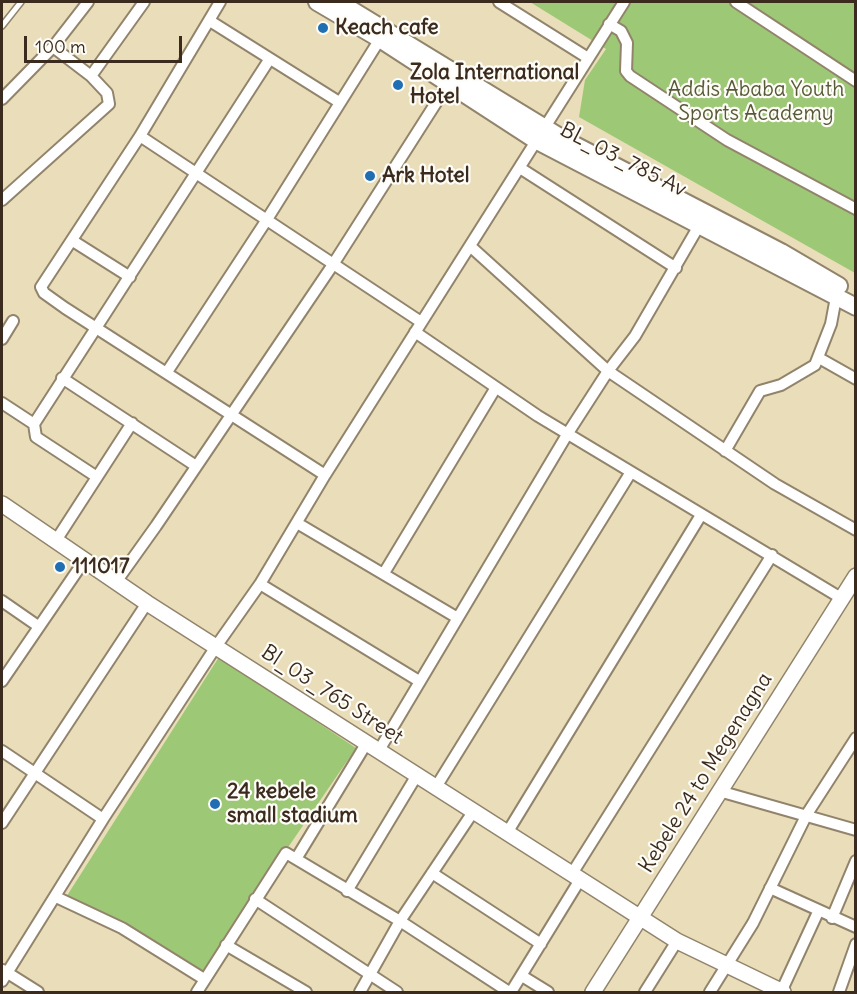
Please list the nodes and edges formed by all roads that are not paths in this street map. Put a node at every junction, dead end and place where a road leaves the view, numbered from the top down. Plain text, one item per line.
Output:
1 (21, 2) edge
2 (88, 2) edge
3 (144, 2) edge
4 (217, 2) edge
5 (316, 2) edge
6 (339, 2) edge
7 (499, 2) edge
8 (624, 2) edge
9 (736, 2) edge
10 (210, 21) junction
11 (609, 24) junction
12 (2, 26) edge
13 (380, 39) junction
14 (53, 47) junction
15 (588, 58) junction
16 (270, 60) junction
17 (91, 76) junction
18 (855, 81) edge
19 (448, 84) junction
20 (2, 99) edge
21 (339, 102) junction
22 (541, 135) junction
23 (140, 136) junction
24 (520, 168) junction
25 (198, 173) junction
26 (2, 200) edge
27 (855, 209) edge
28 (266, 221) junction
29 (700, 224) junction
30 (73, 241) junction
31 (470, 246) junction
32 (332, 266) junction
33 (676, 268) junction
34 (130, 277) junction
35 (837, 291) junction
36 (855, 294) edge
37 (855, 307) edge
38 (13, 321) dead end
39 (418, 327) junction
40 (97, 328) junction
41 (2, 339) edge
42 (819, 358) junction
43 (608, 371) junction
44 (167, 372) junction
45 (62, 378) junction
46 (855, 379) edge
47 (495, 388) junction
48 (2, 403) edge
49 (231, 413) junction
50 (132, 423) junction
51 (34, 424) junction
52 (568, 433) junction
53 (725, 451) junction
54 (196, 466) junction
55 (631, 472) junction
56 (325, 475) junction
57 (97, 477) junction
58 (2, 504) edge
59 (701, 515) junction
60 (297, 523) junction
61 (855, 530) edge
62 (55, 542) junction
63 (772, 555) junction
64 (84, 561) junction
65 (384, 573) junction
66 (855, 576) edge
67 (116, 582) junction
68 (260, 584) junction
69 (842, 598) junction
70 (2, 602) edge
71 (147, 603) junction
72 (456, 617) junction
73 (38, 626) junction
74 (217, 645) junction
75 (2, 681) edge
76 (419, 681) junction
77 (855, 738) edge
78 (372, 748) junction
79 (2, 751) edge
80 (34, 773) junction
81 (417, 775) junction
82 (436, 788) junction
83 (719, 791) junction
84 (473, 812) junction
85 (807, 814) junction
86 (103, 819) junction
87 (2, 824) edge
88 (855, 830) edge
89 (507, 833) junction
90 (296, 859) junction
91 (855, 861) edge
92 (432, 873) junction
93 (577, 875) junction
94 (770, 888) junction
95 (347, 891) junction
96 (56, 897) junction
97 (255, 899) junction
98 (818, 912) junction
99 (642, 918) junction
100 (832, 918) junction
101 (400, 921) junction
102 (855, 927) edge
103 (677, 941) junction
104 (542, 944) junction
105 (855, 944) edge
106 (226, 945) junction
107 (726, 966) junction
108 (3, 975) edge
109 (369, 976) junction
110 (522, 976) junction
111 (204, 979) junction
112 (782, 992) edge
113 (38, 993) edge
114 (197, 993) edge
115 (306, 993) edge
116 (360, 993) edge
117 (397, 993) edge
118 (510, 993) edge
119 (548, 993) edge
120 (593, 993) edge
121 (645, 993) edge
122 (710, 993) edge
123 (839, 993) edge

1 - 12 lane
2 - 14 street
3 - 17 street
4 - 10 street
5 - 13 main road, BL_03_785 Av
6 - 22 main road, BL_03_785 Av
7 - 15 street
8 - 11 street
9 - 18 street
10 - 16 street
10 - 23 street
11 - 15 street
11 - 27 street
13 - 19 main road, BL_03_785 Av
13 - 21 street
14 - 17 street
14 - 20 street
15 - 22 street
16 - 21 street
16 - 25 street
17 - 26 street
19 - 22 main road, BL_03_785 Av
19 - 32 street
21 - 28 street
22 - 24 street
22 - 29 main road, BL_03_785 Av
22 - 35 main road, BL_03_785 Av
23 - 25 street
23 - 30 street
24 - 31 street
24 - 33 street
25 - 28 street
25 - 34 street
28 - 32 street
28 - 44 street
29 - 33 street
29 - 35 main road, BL_03_785 Av
30 - 34 street
30 - 40 street
31 - 39 street
31 - 43 street
32 - 39 street
32 - 49 street
33 - 43 street
34 - 40 street
35 - 36 main road, BL_03_785 Av
35 - 37 main road, BL_03_785 Av
35 - 42 street
38 - 41 street
39 - 47 street
39 - 56 street
40 - 44 street
40 - 45 street
42 - 46 street
42 - 53 street
43 - 52 street
43 - 53 street
44 - 49 street
45 - 50 street
45 - 51 street
47 - 52 street
47 - 65 street
48 - 51 street
49 - 54 street
49 - 56 street
50 - 54 street
50 - 57 street
51 - 57 street
52 - 55 street
52 - 72 street
53 - 61 street
54 - 67 street
55 - 59 street
55 - 82 street
56 - 60 street
57 - 62 street
58 - 62 street, Bl_03_765 Street
59 - 63 street
59 - 89 street
60 - 65 street
60 - 68 street
62 - 64 street, Bl_03_765 Street
63 - 69 street
63 - 93 street
64 - 67 street, Bl_03_765 Street
64 - 73 street
65 - 72 street
66 - 69 street, Kebele 24 to Megenagna
67 - 71 street, Bl_03_765 Street
68 - 74 street
68 - 76 street
69 - 83 street, Kebele 24 to Megenagna
70 - 73 street
71 - 74 street, Bl_03_765 Street
71 - 80 street
72 - 76 street
73 - 75 street
74 - 78 street, Bl_03_765 Street
74 - 86 street
76 - 78 street
77 - 85 street
78 - 81 street, Bl_03_765 Street
78 - 90 street
79 - 80 street
80 - 86 street
80 - 87 street
81 - 82 street, Bl_03_765 Street
81 - 95 street
82 - 84 street, Bl_03_765 Street
83 - 85 street
83 - 99 street, Kebele 24 to Megenagna
84 - 89 street, Bl_03_765 Street
84 - 92 street
85 - 88 street
85 - 94 street
86 - 96 street
89 - 93 street, Bl_03_765 Street
90 - 95 street
90 - 97 street
91 - 100 street
92 - 101 street
92 - 104 street
93 - 99 street, Bl_03_765 Street
93 - 104 street
94 - 98 street
94 - 107 street
95 - 101 street
96 - 108 street
96 - 111 street
97 - 106 street
97 - 109 street
98 - 100 street
98 - 112 street
99 - 103 street, Bl_03_765 Street
99 - 120 street, Kebele 24 to Megenagna
100 - 102 street
101 - 109 street
101 - 118 street
103 - 107 street, Bl_03_765 Street
103 - 121 street
104 - 110 street
105 - 123 street
106 - 111 street
106 - 115 street
107 - 112 street, Bl_03_765 Street
107 - 122 street
108 - 113 street
109 - 116 street
109 - 117 street
110 - 118 street
110 - 119 street
111 - 114 street

